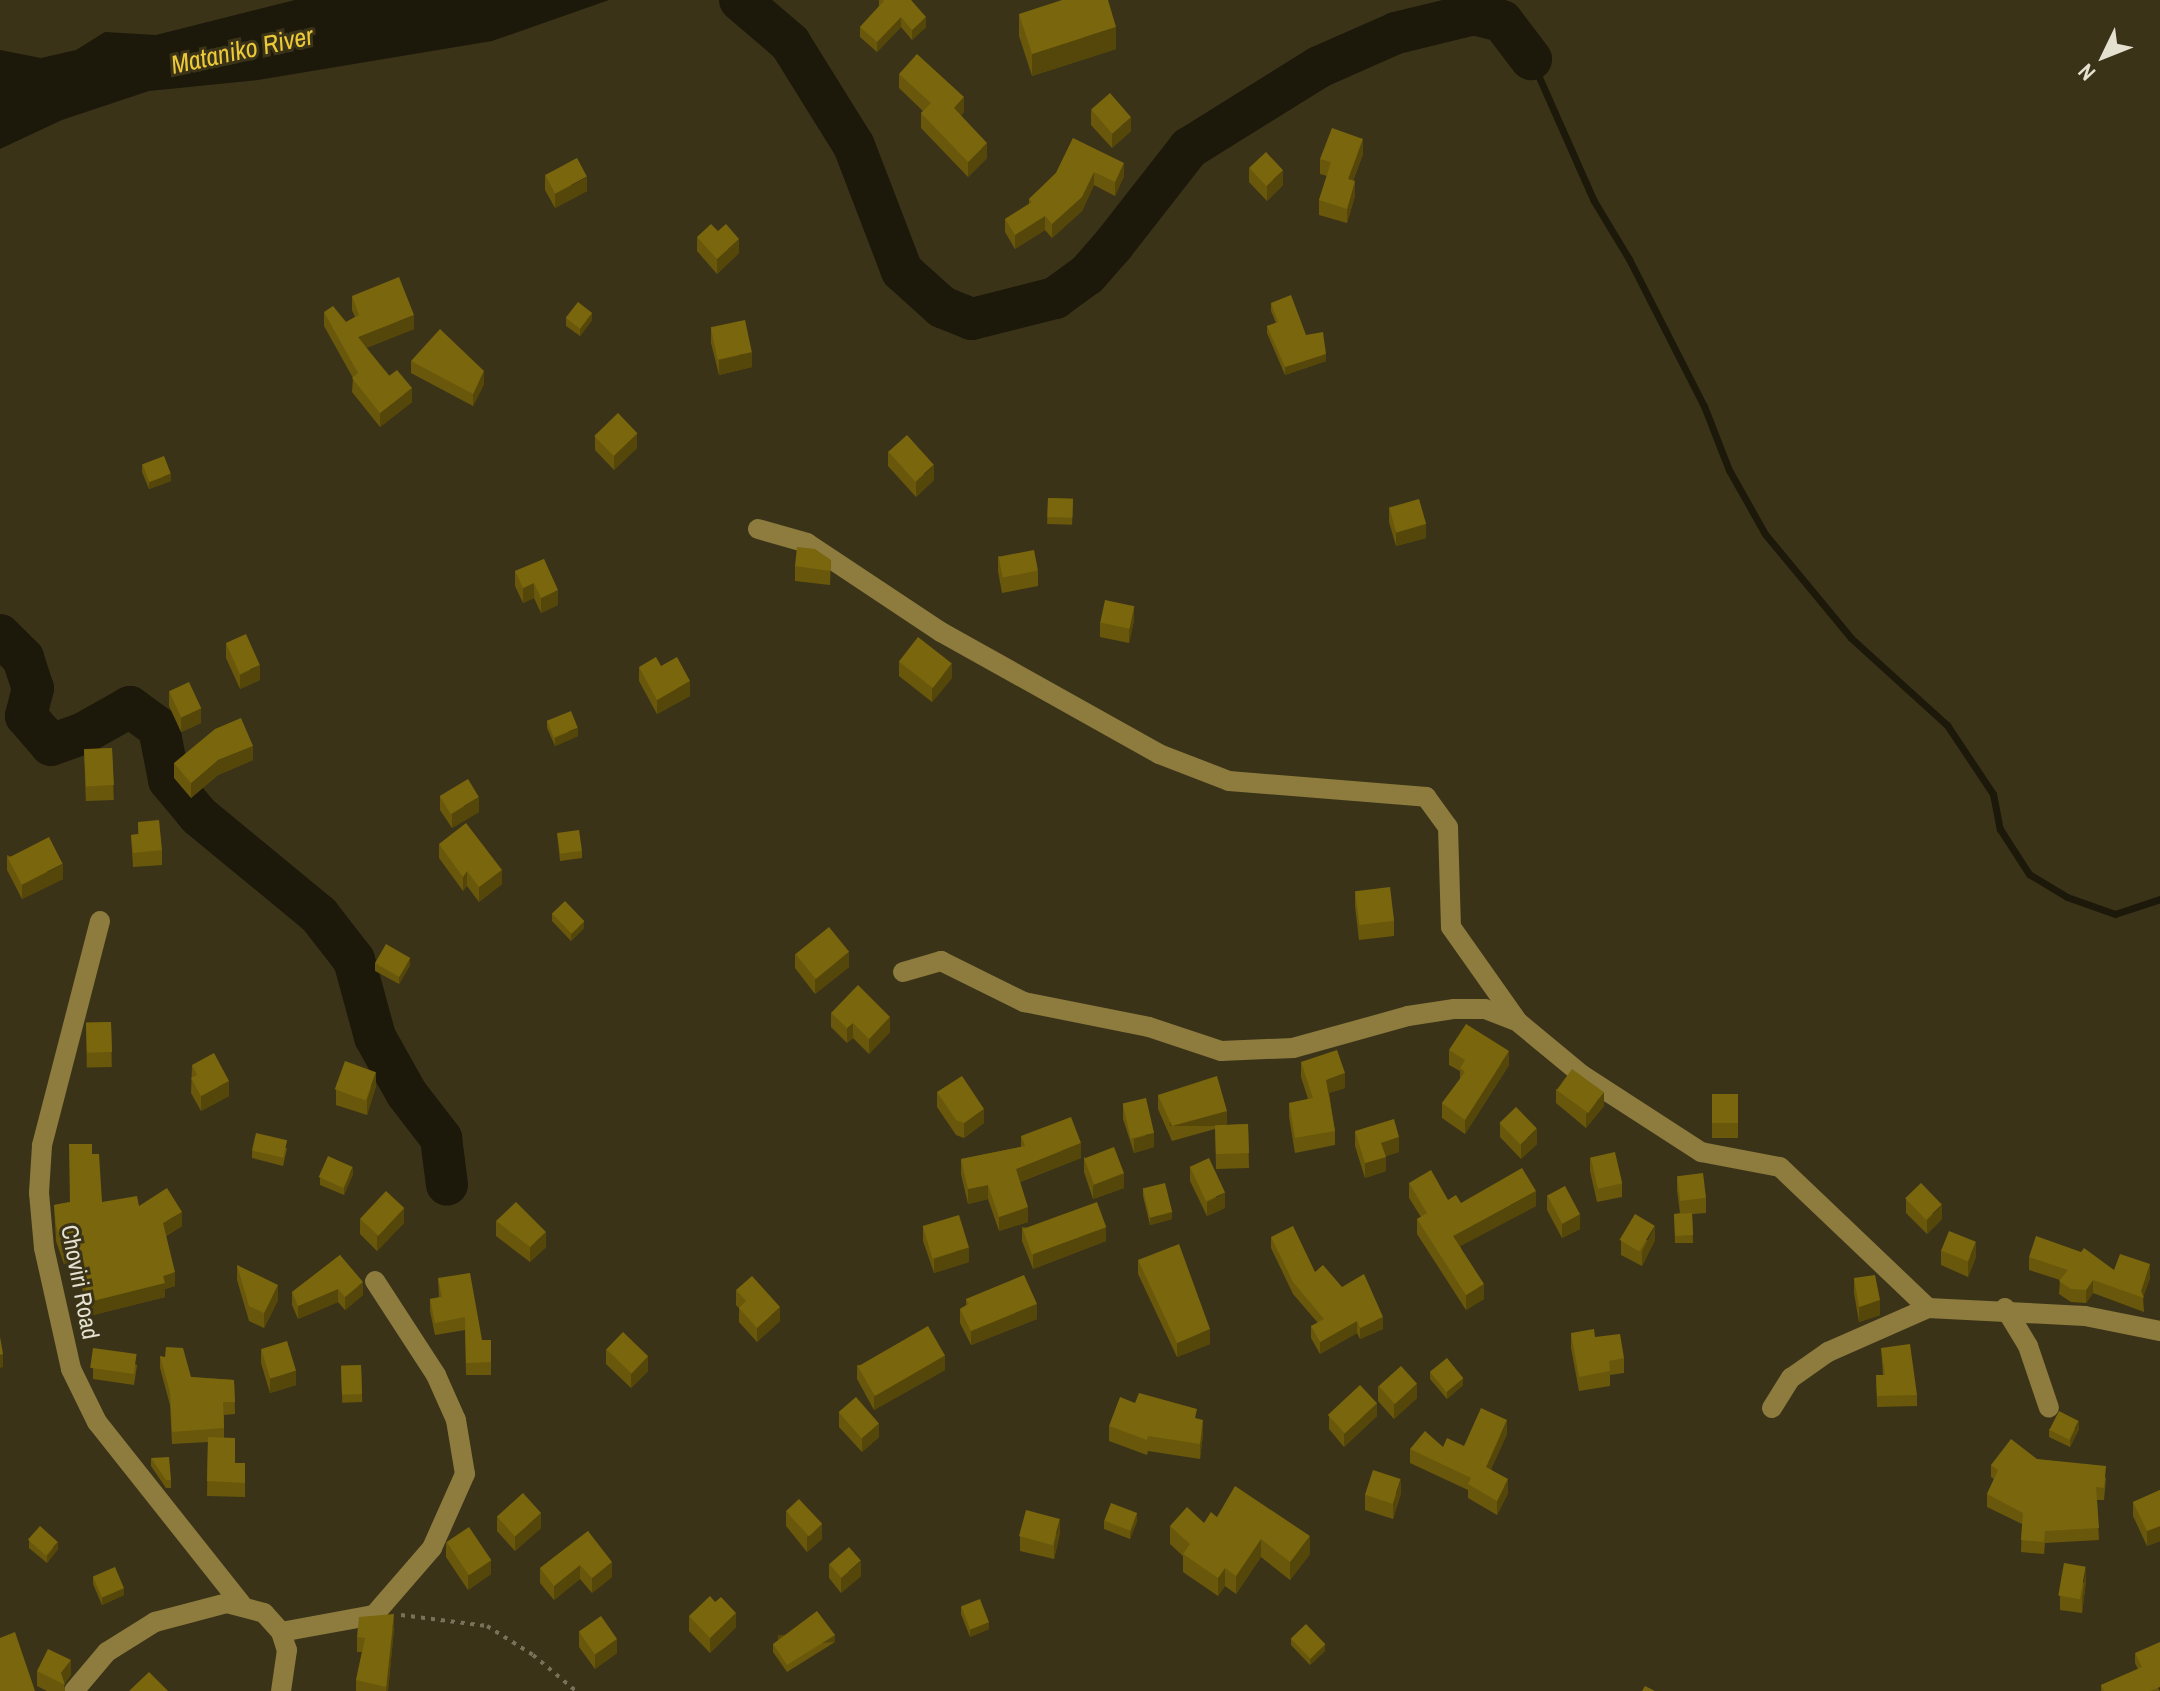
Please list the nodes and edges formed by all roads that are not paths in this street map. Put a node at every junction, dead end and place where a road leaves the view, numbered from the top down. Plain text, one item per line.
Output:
1 (758, 529) dead end
2 (100, 921) dead end
3 (903, 972) dead end
4 (1518, 1022) junction
5 (375, 1281) dead end
6 (1928, 1308) junction
7 (2005, 1308) junction
8 (2160, 1331) edge
9 (1772, 1408) dead end
10 (2049, 1408) dead end
11 (241, 1604) junction
12 (281, 1632) junction
13 (74, 1691) edge
14 (281, 1691) edge

1 - 4 street
2 - 11 street, Choviri Road
3 - 4 street
4 - 6 street
5 - 12 street
6 - 7 street
6 - 9 street
7 - 8 street
7 - 10 street
11 - 12 street
11 - 13 street
12 - 14 street

